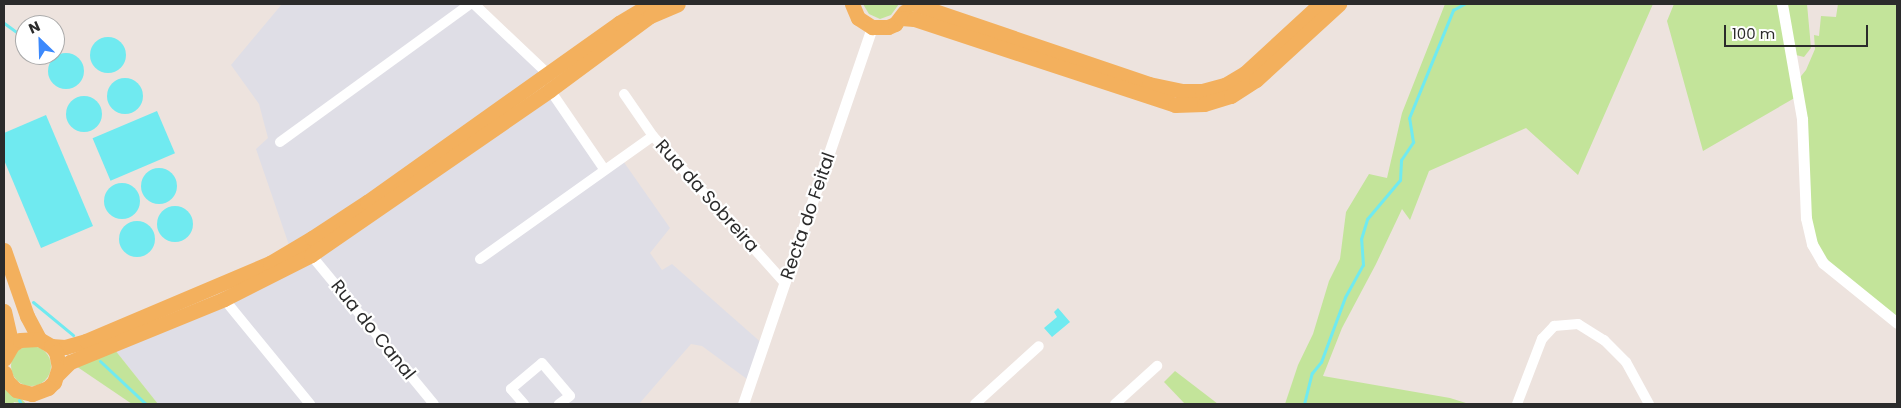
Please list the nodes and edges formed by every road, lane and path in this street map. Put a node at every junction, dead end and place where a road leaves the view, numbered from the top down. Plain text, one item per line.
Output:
1 (470, 4) edge
2 (474, 4) edge
3 (651, 4) edge
4 (678, 4) edge
5 (852, 4) edge
6 (907, 4) edge
7 (914, 4) edge
8 (1320, 4) edge
9 (1339, 4) edge
10 (1782, 4) edge
11 (901, 18) junction
12 (872, 27) junction
13 (548, 74) junction
14 (550, 90) junction
15 (624, 94) dead end
16 (652, 136) junction
17 (280, 142) dead end
18 (604, 169) junction
19 (4, 250) edge
20 (311, 255) junction
21 (480, 260) dead end
22 (785, 283) junction
23 (224, 299) junction
24 (4, 311) edge
25 (1897, 323) edge
26 (45, 343) junction
27 (12, 345) junction
28 (1039, 346) dead end
29 (4, 359) edge
30 (1157, 366) dead end
31 (58, 374) junction
32 (5, 378) edge
33 (310, 404) edge
34 (434, 404) edge
35 (524, 404) edge
36 (559, 404) edge
37 (744, 404) edge
38 (975, 404) edge
39 (1115, 404) edge
40 (1517, 404) edge
41 (1649, 404) edge

1 - 17 street
2 - 13 street
3 - 13 main road
4 - 14 main road
5 - 12 main road
6 - 11 main road
7 - 8 main road
9 - 11 main road
10 - 25 street
11 - 12 main road
12 - 22 street, Recta do Feital
13 - 26 main road
14 - 18 street
14 - 20 main road
15 - 16 street
16 - 18 street, Rua da Sobreira
16 - 22 street, Rua da Sobreira
18 - 21 street, Rua da Sobreira
19 - 26 main road
20 - 23 main road
20 - 34 street, Rua do Canal
22 - 37 street, Recta do Feital
23 - 31 main road
23 - 33 street
24 - 27 main road
26 - 27 main road
26 - 31 main road
27 - 29 main road
28 - 38 street
30 - 39 street
31 - 32 main road
35 - 36 street
40 - 41 street

